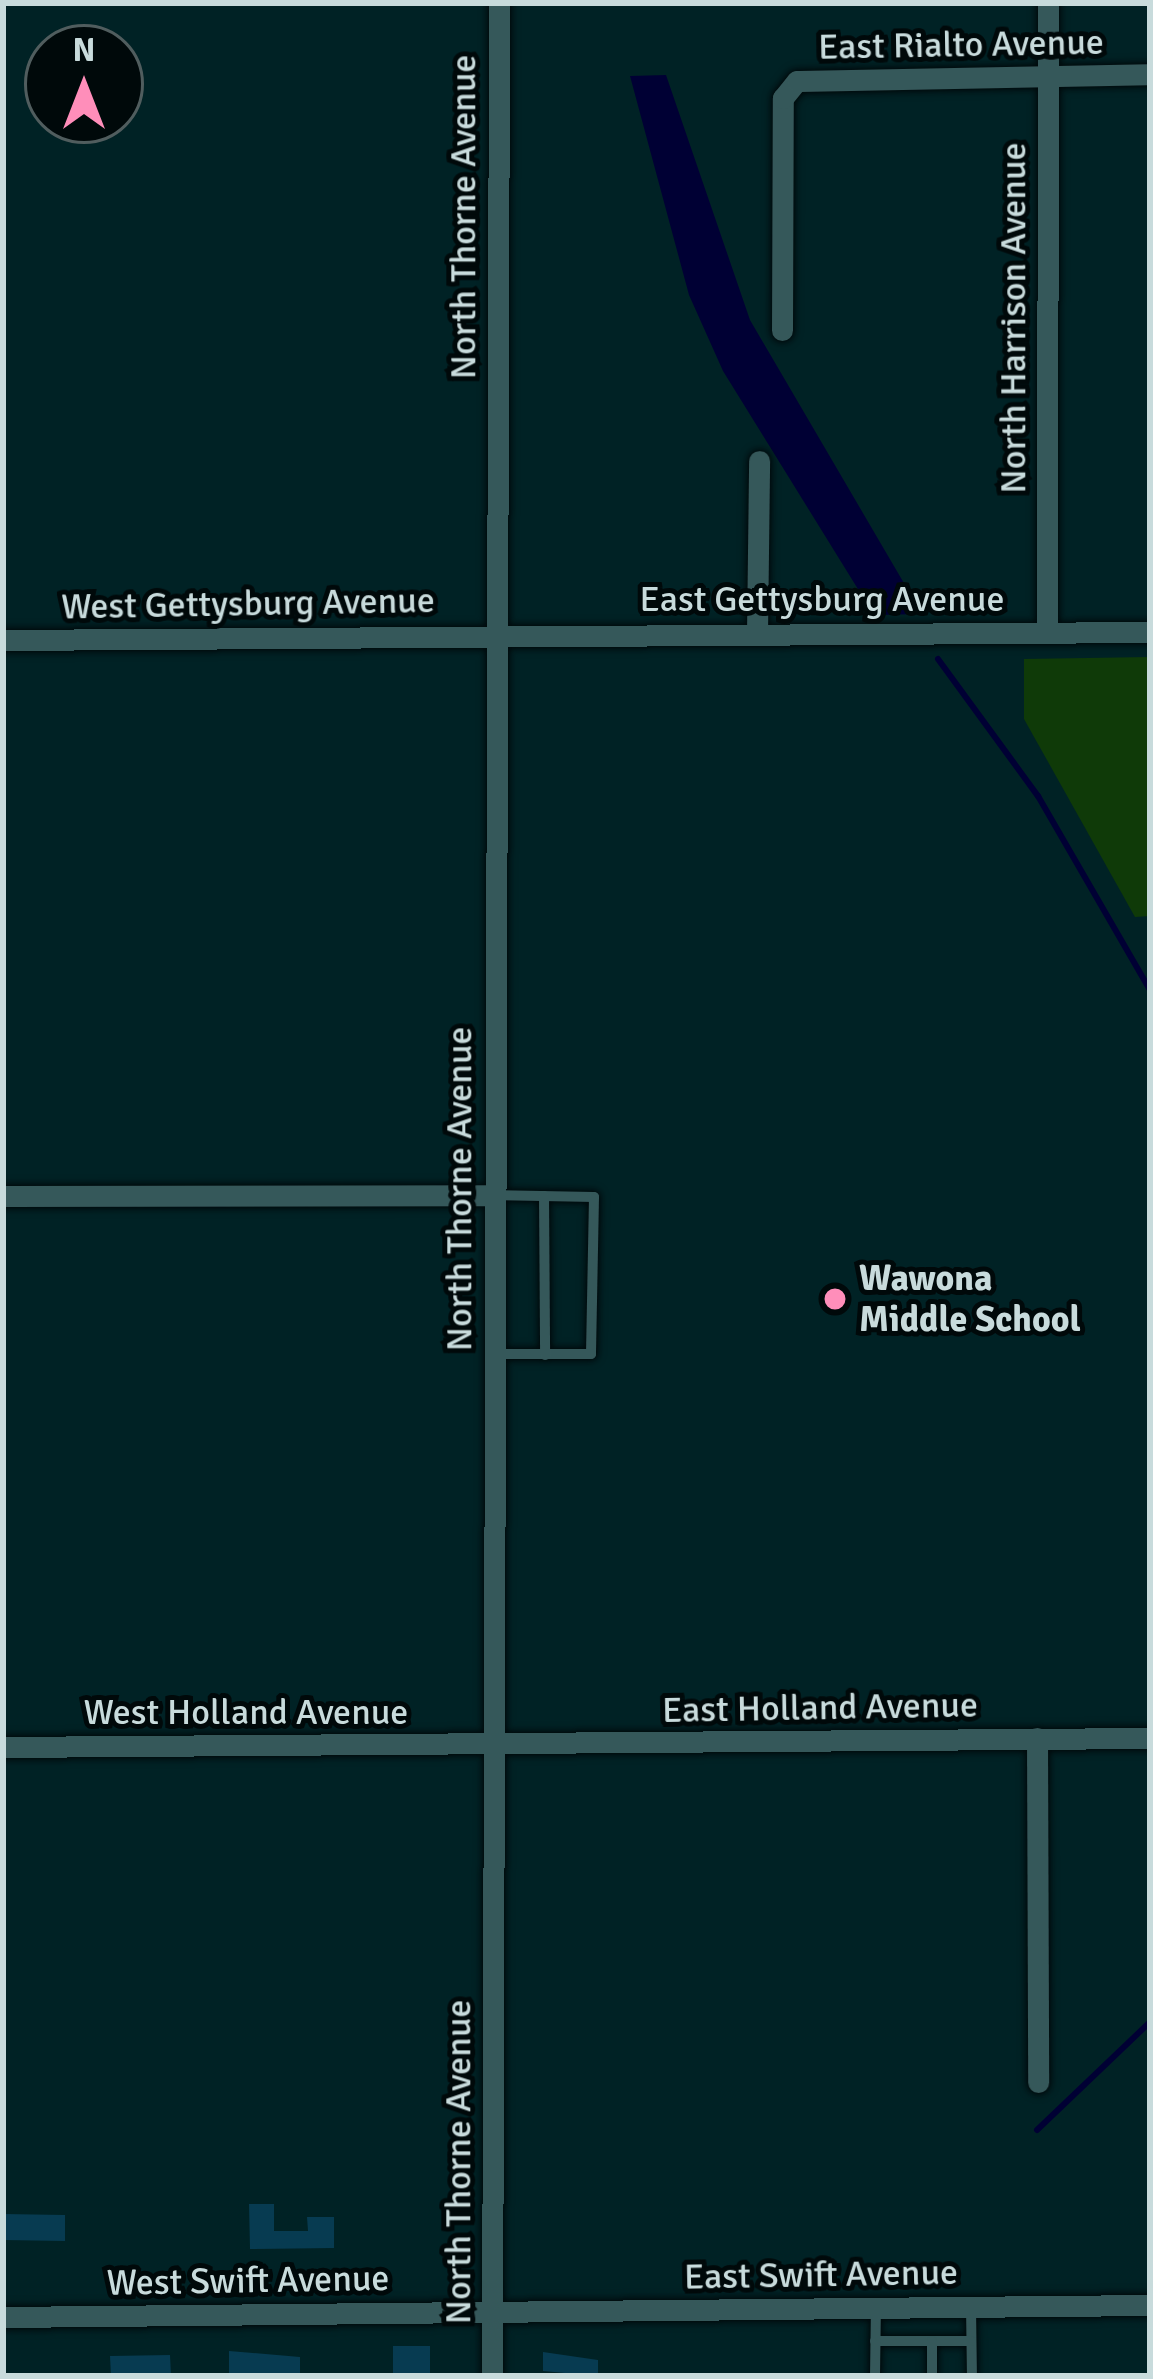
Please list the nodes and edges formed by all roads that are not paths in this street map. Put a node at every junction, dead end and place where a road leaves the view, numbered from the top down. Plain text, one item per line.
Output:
1 (499, 3) edge
2 (1048, 3) edge
3 (1150, 74) edge
4 (1048, 75) junction
5 (782, 330) dead end
6 (759, 461) dead end
7 (1047, 632) junction
8 (1150, 632) edge
9 (495, 634) junction
10 (757, 634) junction
11 (3, 640) edge
12 (494, 1195) junction
13 (3, 1196) edge
14 (544, 1196) junction
15 (493, 1354) junction
16 (545, 1355) junction
17 (1037, 1738) junction
18 (1150, 1738) edge
19 (490, 1744) junction
20 (3, 1748) edge
21 (1038, 2082) dead end
22 (1150, 2305) edge
23 (970, 2306) junction
24 (876, 2307) junction
25 (493, 2311) junction
26 (3, 2317) edge
27 (875, 2341) junction
28 (932, 2341) junction
29 (971, 2341) junction
30 (493, 2376) edge
31 (875, 2376) edge
32 (932, 2376) edge
33 (972, 2376) edge

1 - 9 street, North Thorne Avenue
2 - 4 street, North Harrison Avenue
3 - 4 street, East Rialto Avenue
4 - 5 street, East Rialto Avenue
4 - 7 street, North Harrison Avenue
6 - 10 street
7 - 8 street, East Gettysburg Avenue
7 - 10 street, East Gettysburg Avenue
9 - 10 street, East Gettysburg Avenue
9 - 11 street, West Gettysburg Avenue
9 - 12 street, North Thorne Avenue
12 - 13 street
12 - 14 lane
12 - 15 street, North Thorne Avenue
14 - 16 lane
14 - 16 lane
15 - 16 lane
15 - 19 street, North Thorne Avenue
17 - 18 street, East Holland Avenue
17 - 19 street, East Holland Avenue
17 - 21 street
19 - 20 street, West Holland Avenue
19 - 25 street, North Thorne Avenue
22 - 23 street, East Swift Avenue
23 - 24 street, East Swift Avenue
23 - 29 lane
24 - 25 street, East Swift Avenue
24 - 27 lane
25 - 26 street, West Swift Avenue
25 - 30 street, North Thorne Avenue
27 - 28 lane
27 - 31 lane
28 - 29 lane
28 - 32 lane
29 - 33 lane

